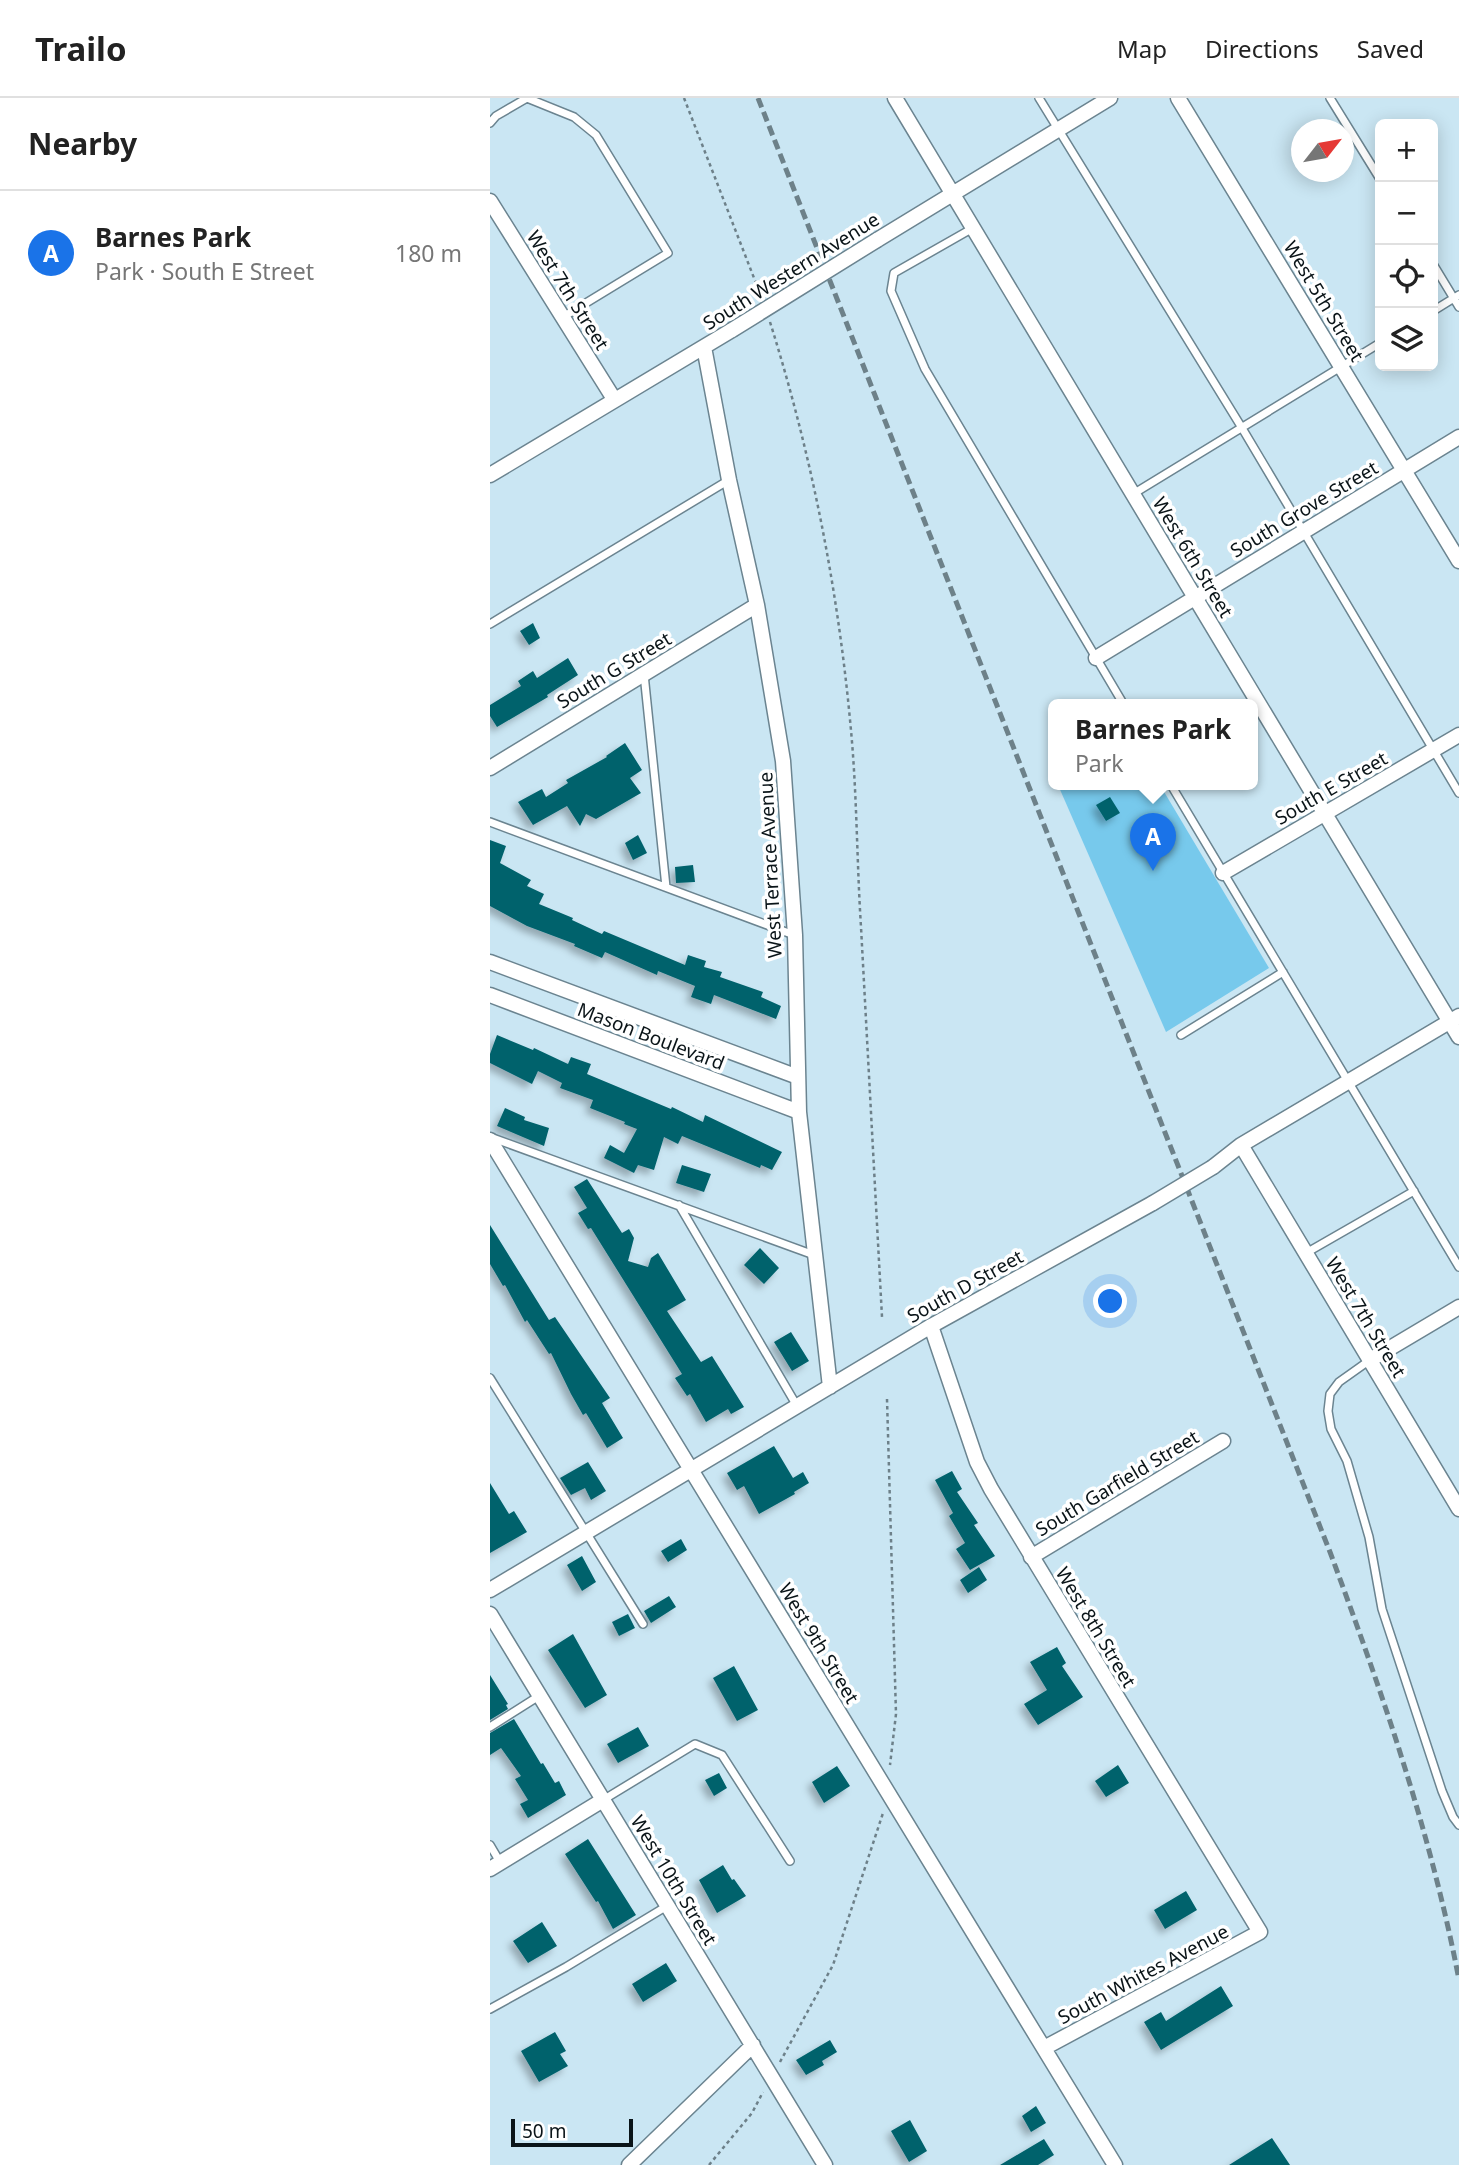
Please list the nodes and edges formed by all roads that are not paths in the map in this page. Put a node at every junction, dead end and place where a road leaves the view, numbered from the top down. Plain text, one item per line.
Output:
1 (895, 98) edge
2 (1039, 98) edge
3 (1110, 98) edge
4 (1178, 98) edge
5 (1330, 98) edge
6 (490, 123) edge
7 (1059, 130) junction
8 (1375, 171) edge
9 (953, 195) junction
10 (490, 201) edge
11 (973, 228) junction
12 (1438, 271) edge
13 (1456, 296) edge
14 (1459, 307) edge
15 (1438, 308) edge
16 (563, 317) junction
17 (1375, 346) edge
18 (704, 347) junction
19 (1341, 367) junction
20 (614, 399) junction
21 (1242, 428) junction
22 (1459, 437) edge
23 (1404, 471) junction
24 (490, 475) edge
25 (729, 480) junction
26 (1133, 494) junction
27 (1304, 532) junction
28 (1459, 561) edge
29 (1195, 598) junction
30 (757, 605) junction
31 (490, 624) edge
32 (1096, 658) junction
33 (644, 674) junction
34 (1120, 699) edge
35 (1256, 699) edge
36 (1258, 703) edge
37 (1459, 735) edge
38 (1433, 751) junction
39 (490, 768) edge
40 (1174, 790) edge
41 (1459, 793) edge
42 (1325, 814) junction
43 (490, 821) edge
44 (1223, 873) junction
45 (666, 887) junction
46 (795, 936) junction
47 (490, 962) edge
48 (1283, 972) junction
49 (490, 995) edge
50 (1454, 1019) edge
51 (1181, 1035) dead end
52 (1459, 1037) edge
53 (798, 1077) junction
54 (1349, 1081) junction
55 (799, 1112) junction
56 (490, 1139) edge
57 (1241, 1145) junction
58 (1414, 1191) junction
59 (678, 1204) junction
60 (1306, 1253) junction
61 (814, 1255) junction
62 (1459, 1267) edge
63 (1459, 1307) edge
64 (931, 1326) junction
65 (1370, 1360) junction
66 (490, 1378) edge
67 (830, 1387) junction
68 (798, 1406) junction
69 (1223, 1441) dead end
70 (691, 1469) junction
71 (1459, 1509) edge
72 (585, 1533) junction
73 (1031, 1557) junction
74 (490, 1590) edge
75 (490, 1614) edge
76 (643, 1624) dead end
77 (540, 1695) junction
78 (490, 1727) edge
79 (603, 1800) junction
80 (1459, 1825) edge
81 (490, 1845) edge
82 (790, 1861) dead end
83 (495, 1866) edge
84 (667, 1906) junction
85 (1260, 1932) joint
86 (490, 2009) edge
87 (753, 2045) junction
88 (1044, 2048) junction
89 (629, 2165) edge
90 (825, 2165) edge
91 (1115, 2165) edge

1 - 9 street, West 6th Street
2 - 7 lane
3 - 7 street, South Western Avenue
4 - 19 street, West 5th Street
5 - 8 lane
6 - 16 lane
7 - 9 street, South Western Avenue
7 - 21 lane
9 - 11 street, West 6th Street
9 - 18 street, South Western Avenue, bridge
10 - 16 street, West 7th Street
11 - 26 street, West 6th Street
11 - 32 lane
12 - 13 lane
13 - 14 lane
13 - 15 lane
16 - 20 street, West 7th Street
17 - 19 lane
18 - 20 street, South Western Avenue
18 - 25 street, West Terrace Avenue
19 - 21 lane
19 - 23 street, West 5th Street
20 - 24 street, South Western Avenue
21 - 26 lane
21 - 27 lane
22 - 23 street, South Grove Street
23 - 27 street, South Grove Street
23 - 28 street, West 5th Street
25 - 30 street, West Terrace Avenue
25 - 31 lane
26 - 29 street, West 6th Street
27 - 29 street, South Grove Street
27 - 38 lane
29 - 32 street, South Grove Street
29 - 35 street, West 6th Street
30 - 33 street, South G Street
30 - 46 street, West Terrace Avenue
32 - 34 lane
33 - 39 street, South G Street
33 - 45 lane
36 - 42 street, West 6th Street
37 - 38 street, South E Street
38 - 41 lane
38 - 42 street, South E Street
40 - 44 lane
42 - 44 street, South E Street
42 - 50 street, West 6th Street
43 - 45 lane
44 - 48 lane
45 - 46 lane
46 - 53 street, West Terrace Avenue
47 - 53 street, Mason Boulevard
48 - 51 lane
48 - 54 lane
49 - 55 street, Mason Boulevard
50 - 52 street, West 6th Street
50 - 54 street, South D Street
53 - 55 street, West Terrace Avenue
54 - 57 street, South D Street
54 - 58 lane
55 - 61 street, West Terrace Avenue
56 - 59 lane
56 - 70 street, West 9th Street
57 - 60 street, West 7th Street
57 - 64 street, South D Street, bridge
58 - 60 lane
58 - 62 lane
59 - 61 lane
59 - 68 lane
60 - 65 street, West 7th Street
61 - 67 street, West Terrace Avenue
63 - 65 street
64 - 67 street, South D Street
64 - 73 street, West 8th Street
65 - 71 street, West 7th Street
65 - 80 lane
66 - 72 lane
67 - 68 street, South D Street
68 - 70 street, South D Street
69 - 73 street, South Garfield Street
70 - 72 street, South D Street
70 - 88 street, West 9th Street
72 - 74 street, South D Street
72 - 76 lane
73 - 85 street, West 8th Street
75 - 77 street, West 10th Street
77 - 78 lane
77 - 79 street, West 10th Street
79 - 82 lane
79 - 83 street
79 - 84 street, West 10th Street
81 - 83 lane
84 - 86 lane
84 - 87 street, West 10th Street
85 - 88 street, South Whites Avenue
87 - 89 street
87 - 90 street, West 10th Street
88 - 91 street, West 9th Street

